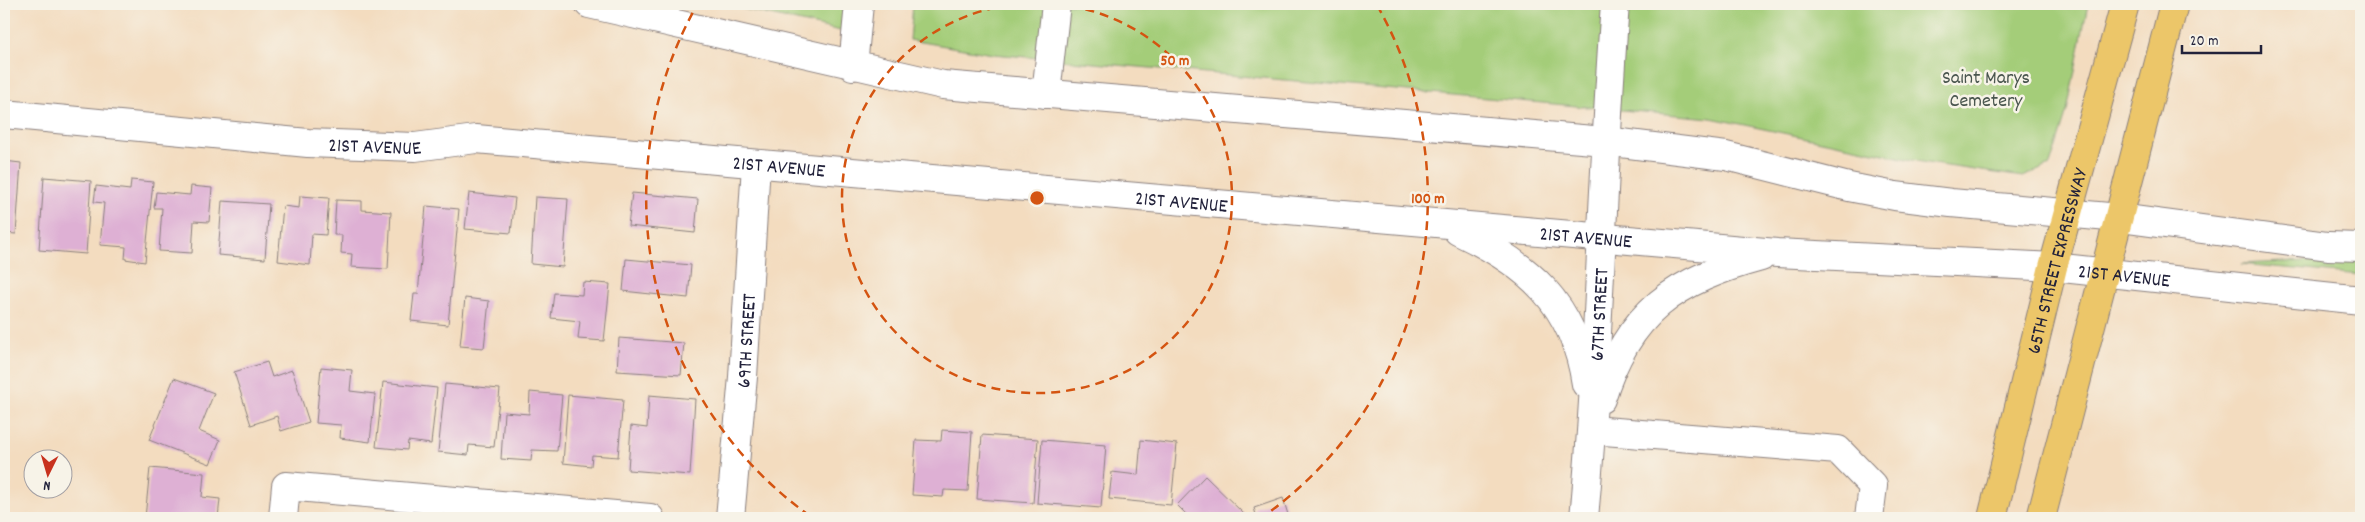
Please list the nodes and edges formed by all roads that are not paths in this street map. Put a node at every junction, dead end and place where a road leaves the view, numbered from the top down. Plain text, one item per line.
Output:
1 (590, 4) edge
2 (859, 4) edge
3 (1056, 4) edge
4 (1615, 4) edge
5 (2125, 4) edge
6 (2174, 4) edge
7 (853, 66) junction
8 (1046, 94) junction
9 (4, 114) edge
10 (1605, 141) junction
11 (756, 164) junction
12 (2068, 214) junction
13 (2120, 218) junction
14 (1441, 223) junction
15 (1600, 237) junction
16 (2361, 247) edge
17 (1777, 253) junction
18 (2053, 267) junction
19 (2104, 273) junction
20 (2361, 300) edge
21 (1592, 430) junction
22 (283, 518) edge
23 (650, 518) edge
24 (730, 518) edge
25 (1584, 518) edge
26 (1869, 518) edge
27 (1992, 518) edge
28 (2041, 518) edge

1 - 7 street
2 - 7 street
3 - 8 street
4 - 10 street, 67TH STREET
5 - 12 main road, 65TH STREET EXPRESSWAY
6 - 13 main road
7 - 8 street
8 - 10 street
9 - 11 street, 21ST AVENUE
10 - 12 street
10 - 15 street, 67TH STREET
11 - 14 street, 21ST AVENUE
11 - 24 street, 69TH STREET
12 - 13 street
12 - 18 main road, 65TH STREET EXPRESSWAY
13 - 16 street
13 - 19 main road
14 - 15 street, 21ST AVENUE
14 - 21 street, 67TH STREET
15 - 17 street, 21ST AVENUE
15 - 21 street, 67TH STREET
17 - 18 street, 21ST AVENUE
17 - 21 street, 67TH STREET
18 - 19 street, 21ST AVENUE
18 - 27 main road, 65TH STREET EXPRESSWAY
19 - 20 street, 21ST AVENUE
19 - 28 main road
21 - 25 street, 67TH STREET
21 - 26 street
22 - 23 street

